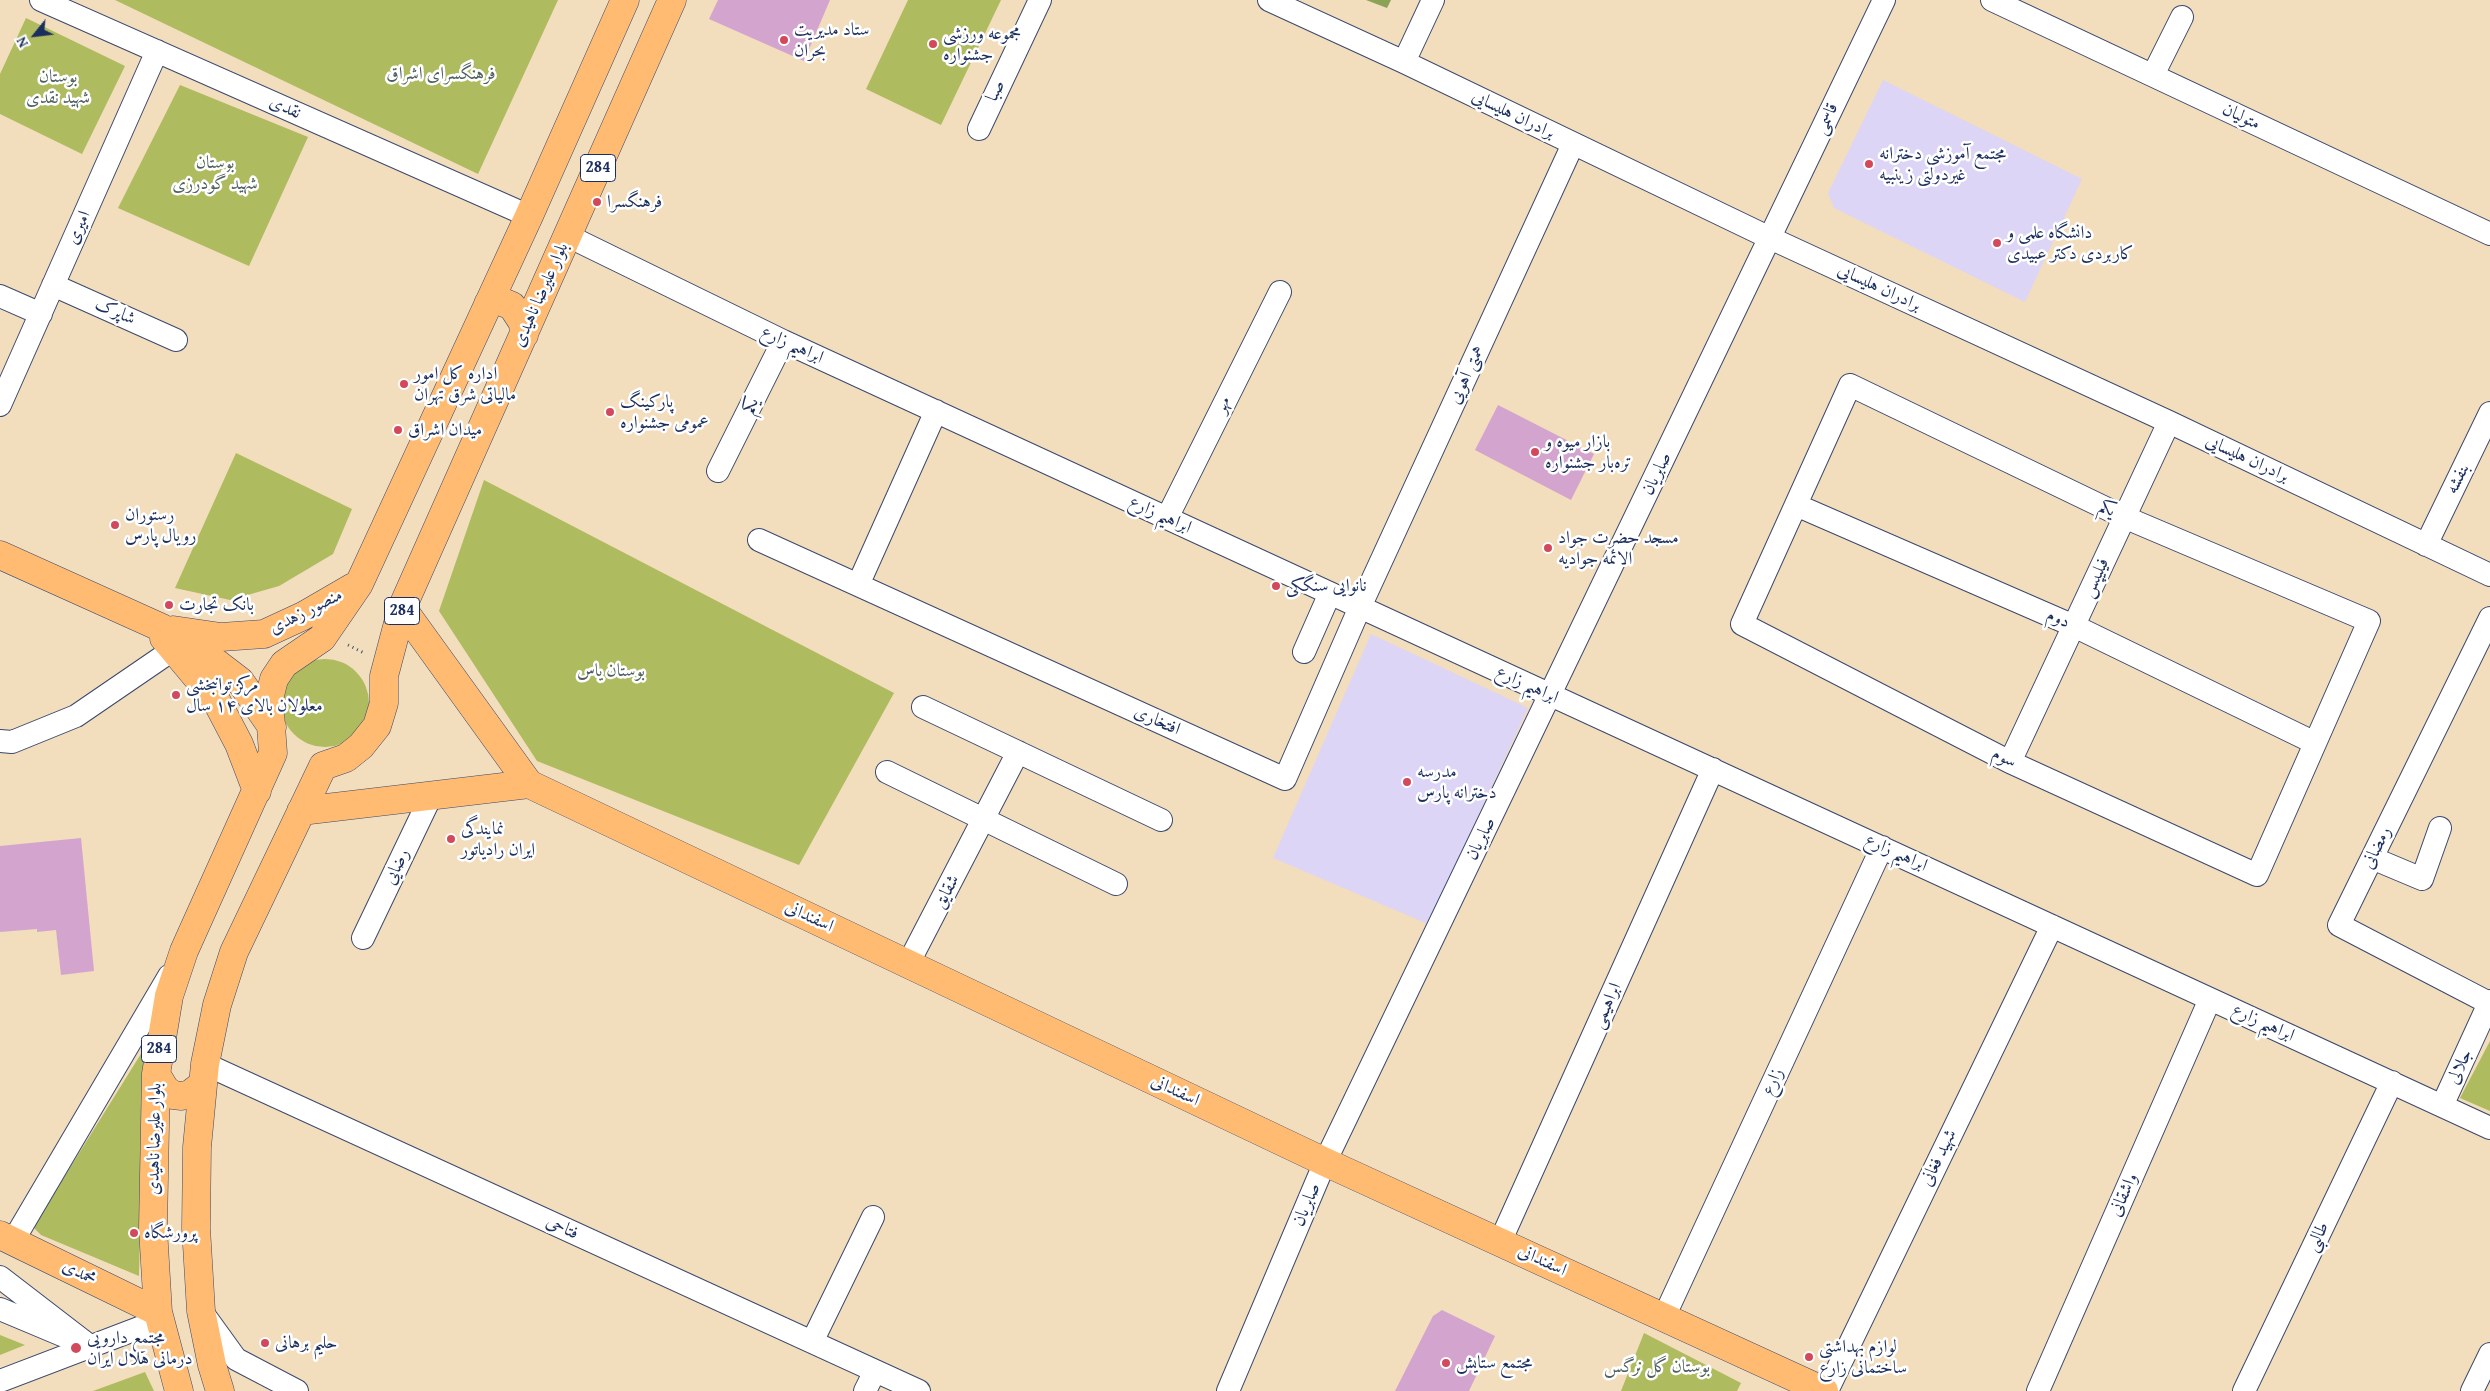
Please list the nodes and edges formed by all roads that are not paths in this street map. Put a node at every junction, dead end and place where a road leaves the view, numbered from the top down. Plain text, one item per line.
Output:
1 (41, 0) edge
2 (625, 0) edge
3 (672, 0) edge
4 (688, 0) edge
5 (1040, 0) edge
6 (1269, 0) edge
7 (1433, 0) edge
8 (1884, 0) edge
9 (1992, 0) edge
10 (2182, 17) dead end
11 (654, 40) junction
12 (157, 51) junction
13 (1404, 62) junction
14 (2153, 75) junction
15 (979, 129) dead end
16 (1573, 144) junction
17 (529, 216) junction
18 (2490, 234) edge
19 (568, 236) junction
20 (1770, 238) junction
21 (514, 249) junction
22 (553, 270) junction
23 (53, 285) junction
24 (1280, 292) dead end
25 (0, 296) edge
26 (488, 304) junction
27 (40, 314) junction
28 (524, 335) junction
29 (176, 340) dead end
30 (783, 341) junction
31 (1850, 385) joint
32 (0, 405) edge
33 (936, 411) junction
34 (2490, 413) edge
35 (2169, 422) junction
36 (718, 471) dead end
37 (1796, 505) junction
38 (2124, 517) junction
39 (1167, 518) junction
40 (759, 540) dead end
41 (2426, 544) junction
42 (0, 555) edge
43 (2490, 575) edge
44 (359, 584) junction
45 (858, 585) junction
46 (1330, 593) junction
47 (1360, 607) junction
48 (402, 608) junction
49 (2490, 618) edge
50 (2369, 621) joint
51 (2074, 626) junction
52 (162, 633) junction
53 (1304, 652) dead end
54 (1551, 696) junction
55 (923, 708) dead end
56 (272, 727) junction
57 (0, 741) edge
58 (2315, 743) junction
59 (1018, 752) junction
60 (2010, 762) junction
61 (1713, 769) junction
62 (887, 772) dead end
63 (529, 784) junction
64 (257, 791) junction
65 (431, 796) junction
66 (301, 811) junction
67 (984, 819) junction
68 (1161, 820) dead end
69 (2440, 828) dead end
70 (1882, 847) junction
71 (2372, 858) junction
72 (1116, 884) dead end
73 (2052, 926) junction
74 (363, 938) dead end
75 (184, 951) junction
76 (908, 964) junction
77 (2210, 999) junction
78 (2490, 1002) edge
79 (156, 1074) junction
80 (204, 1074) junction
81 (2392, 1082) junction
82 (2442, 1106) junction
83 (2490, 1128) edge
84 (155, 1156) junction
85 (197, 1161) junction
86 (1325, 1162) junction
87 (873, 1217) dead end
88 (6, 1238) edge
89 (1500, 1242) junction
90 (0, 1277) edge
91 (0, 1309) edge
92 (201, 1311) junction
93 (159, 1316) junction
94 (1664, 1318) junction
95 (812, 1342) junction
96 (91, 1346) junction
97 (2490, 1354) edge
98 (875, 1370) junction
99 (0, 1381) edge
100 (179, 1391) edge
101 (220, 1391) edge
102 (297, 1391) edge
103 (866, 1391) edge
104 (919, 1391) edge
105 (1228, 1391) edge
106 (1825, 1391) edge
107 (2038, 1391) edge
108 (2244, 1391) edge
109 (2472, 1391) edge

1 - 12 street, نقدی
2 - 17 main road, 284
3 - 11 main road, بلوار علیرضا ناهیدی / 284
4 - 11 street
5 - 15 street, صبا
6 - 13 street, برادران هلیسایی
7 - 13 street
8 - 20 street, قاسمی
9 - 14 street, متولیان
10 - 14 street
11 - 19 main road, بلوار علیرضا ناهیدی / 284
12 - 17 street, نقدی
12 - 23 street, امیری
13 - 16 street, برادران هلیسایی
14 - 18 street, متولیان
16 - 20 street, برادران هلیسایی
16 - 47 street, همتی آهویی
17 - 21 main road, 284
19 - 22 main road, بلوار علیرضا ناهیدی / 284
19 - 30 street, ابراهیم زارع
20 - 35 street, برادران هلیسایی
20 - 54 street, صابریان
21 - 22 main road
21 - 26 main road, 284
22 - 28 main road, بلوار علیرضا ناهیدی / 284
23 - 27 street, امیری
23 - 29 street, شاپرک
24 - 39 street, مهر
25 - 27 street
26 - 28 main road
26 - 44 main road, 284
27 - 32 street, امیری
28 - 48 main road, بلوار علیرضا ناهیدی / 284
30 - 33 street, ابراهیم زارع
30 - 36 street, یکم
31 - 37 street, سوم
31 - 38 street, یکم
33 - 39 street, ابراهیم زارع
33 - 45 street
34 - 41 street, بنفشه
35 - 38 street, فیلیپس
35 - 41 street, برادران هلیسایی
37 - 51 street, دوم
37 - 60 street, سوم
38 - 50 street, یکم
38 - 51 street, فیلیپس
39 - 46 street, ابراهیم زارع
40 - 45 street, افتخاری
41 - 43 street, برادران هلیسایی
42 - 52 main road, منصور زهدی
44 - 52 main road, منصور زهدی
44 - 56 main road, بلوار علیرضا ناهیدی / 284
45 - 47 street, افتخاری
46 - 47 street, ابراهیم زارع
46 - 53 street
47 - 54 street, ابراهیم زارع
48 - 63 main road
48 - 66 main road, بلوار علیرضا ناهیدی / 284
49 - 71 street, رمضانی
50 - 58 street, سوم
51 - 58 street, دوم
51 - 60 street, فیلیپس
52 - 56 main road, منصور زهدی
52 - 57 street
52 - 64 main road
54 - 61 street, ابراهیم زارع
54 - 86 street, صابریان
55 - 59 street
56 - 64 main road, بلوار علیرضا ناهیدی / 284
58 - 60 street, سوم
59 - 67 street, شقایق
59 - 68 street
61 - 70 street, ابراهیم زارع
61 - 89 street, ابراهیمی
62 - 67 street
63 - 65 main road
63 - 76 main road, اسفندانی
64 - 75 main road, بلوار علیرضا ناهیدی / 284
65 - 66 main road
65 - 74 street, رضایی
66 - 80 main road
67 - 72 street
67 - 76 street, شقایق
69 - 71 street
70 - 73 street, ابراهیم زارع
70 - 94 street, زارع
71 - 78 street, رمضانی
73 - 77 street, ابراهیم زارع
73 - 106 street, شهید فغانی
75 - 79 main road, بلوار علیرضا ناهیدی / 284
75 - 88 street
76 - 86 main road, اسفندانی
77 - 81 street, ابراهیم زارع
77 - 107 street, واشقانی
78 - 82 street, جلالی
79 - 80 main road
79 - 84 main road, بلوار علیرضا ناهیدی / 284
80 - 85 main road
80 - 95 street, فتاحی
81 - 82 street, ابراهیم زارع
81 - 108 street, طالبی
82 - 83 street, ابراهیم زارع
84 - 85 main road
84 - 93 main road, بلوار علیرضا ناهیدی / 284
85 - 92 main road
86 - 89 main road, اسفندانی
86 - 105 street, صابریان
87 - 95 street
88 - 93 main road, محمدی
89 - 94 main road, اسفندانی
90 - 96 street
91 - 96 street
92 - 101 main road
92 - 102 street
93 - 96 street
93 - 100 main road, بلوار علیرضا ناهیدی / 284
94 - 106 main road, اسفندانی
95 - 98 street, فتاحی
96 - 99 street
97 - 109 street
98 - 103 street
98 - 104 street, فتاحی

